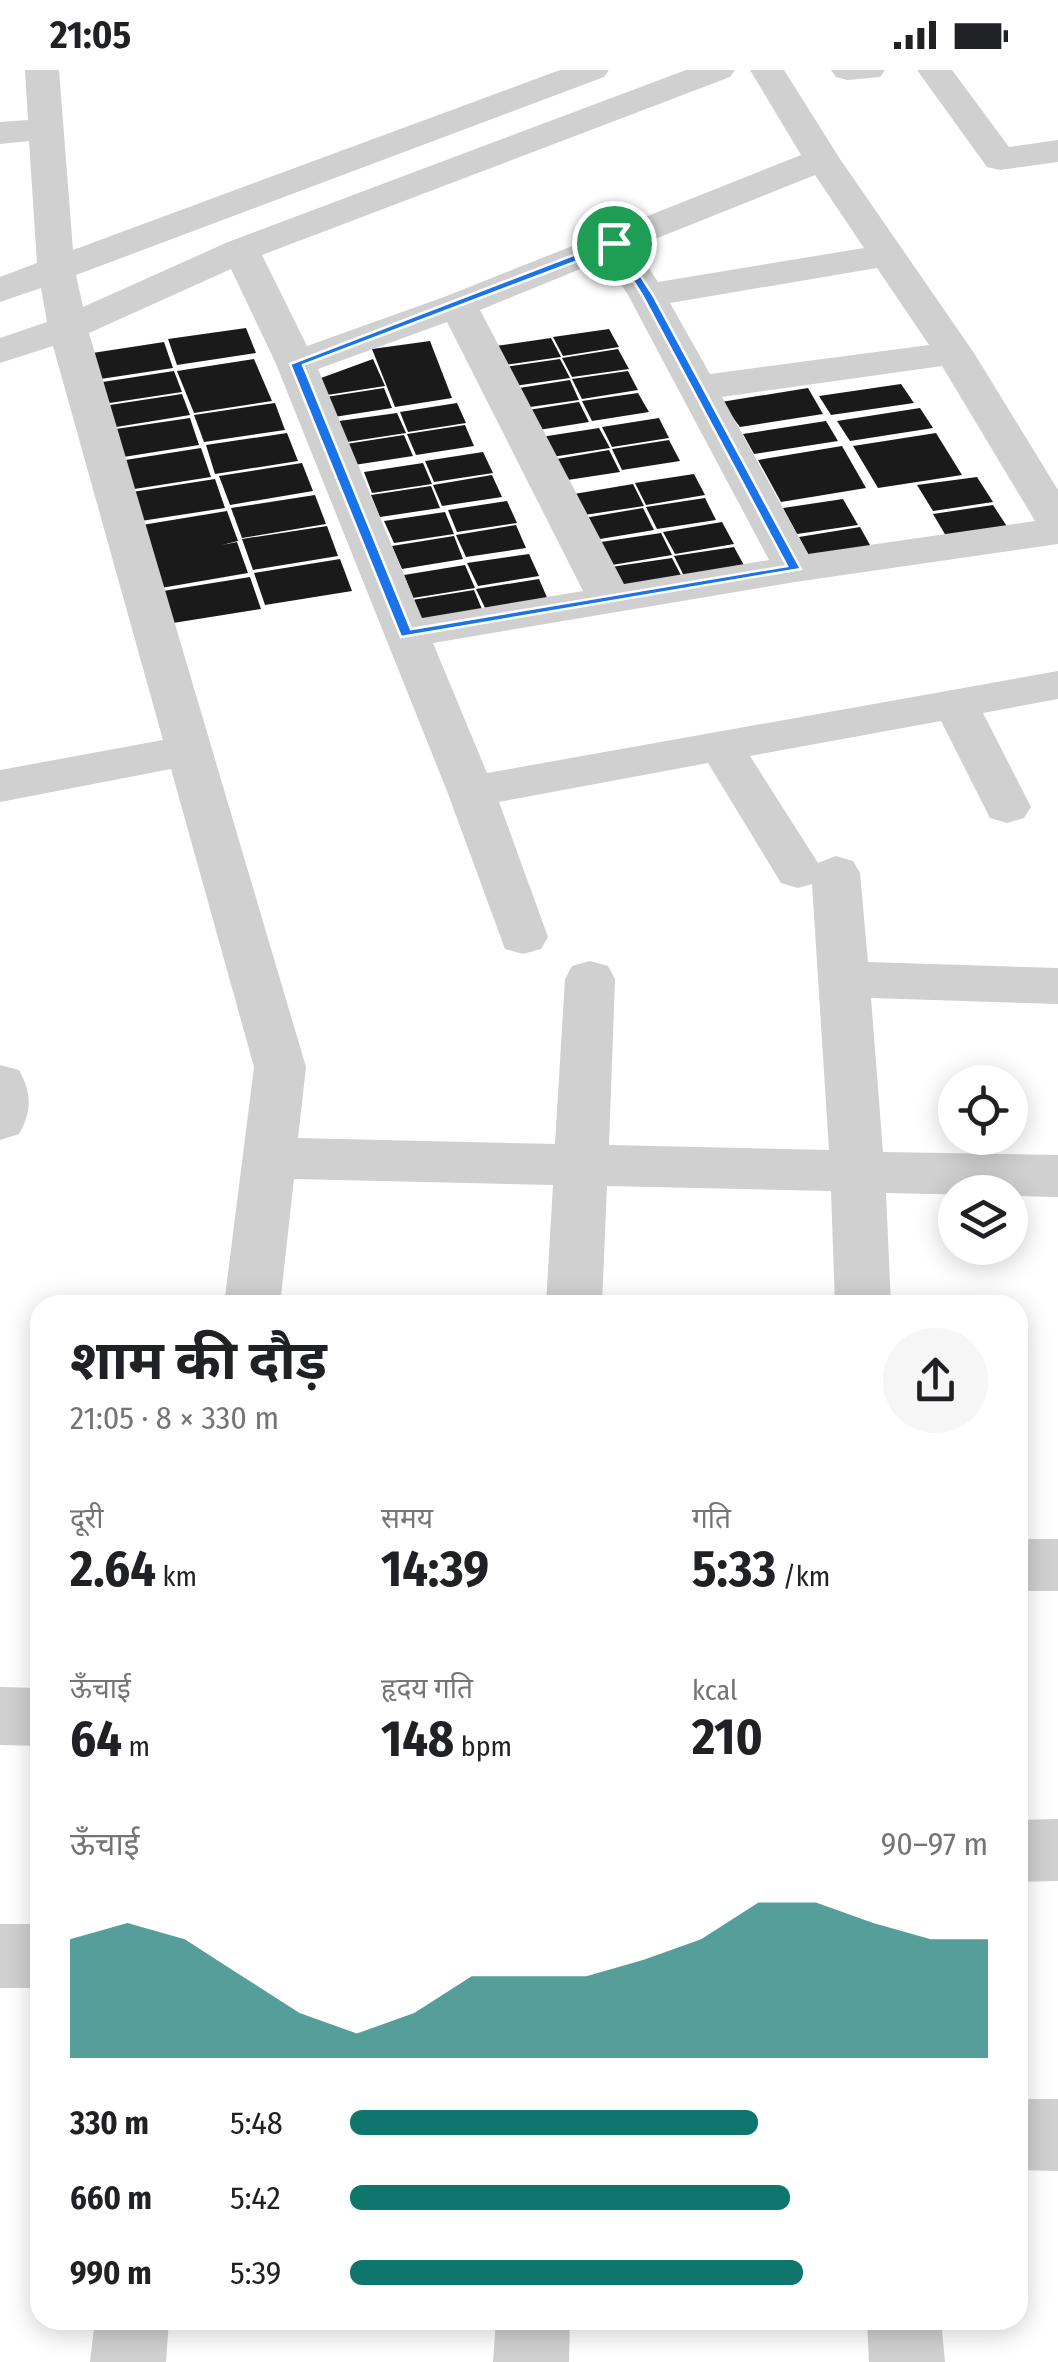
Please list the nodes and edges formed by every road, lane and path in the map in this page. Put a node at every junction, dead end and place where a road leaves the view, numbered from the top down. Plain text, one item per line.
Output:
1 (42, 70) edge
2 (592, 70) edge
3 (718, 70) edge
4 (767, 70) edge
5 (848, 70) edge
6 (868, 70) edge
7 (934, 70) edge
8 (46, 129) junction
9 (0, 133) edge
10 (1058, 150) edge
11 (822, 159) junction
12 (614, 243) junction
13 (241, 250) junction
14 (889, 255) junction
15 (0, 290) edge
16 (61, 295) junction
17 (647, 295) junction
18 (458, 304) junction
19 (0, 351) edge
20 (954, 353) junction
21 (296, 364) junction
22 (699, 388) junction
23 (1058, 528) edge
24 (794, 569) junction
25 (610, 600) junction
26 (406, 634) junction
27 (1058, 685) edge
28 (954, 701) junction
29 (719, 744) junction
30 (191, 750) junction
31 (0, 786) edge
32 (471, 791) junction
33 (1007, 808) dead end
34 (523, 937) dead end
35 (844, 978) junction
36 (590, 979) dead end
37 (1058, 986) edge
38 (0, 1084) edge
39 (0, 1120) edge
40 (270, 1158) junction
41 (580, 1163) junction
42 (858, 1172) junction
43 (1058, 1176) edge
44 (253, 1295) edge
45 (574, 1295) edge
46 (863, 1295) edge
47 (1028, 1564) edge
48 (1058, 1565) edge
49 (0, 1716) edge
50 (30, 1717) edge
51 (1058, 1850) edge
52 (1028, 1852) edge
53 (0, 1956) edge
54 (30, 1956) edge
55 (1028, 2135) edge
56 (1058, 2135) edge
57 (131, 2330) edge
58 (533, 2330) edge
59 (905, 2330) edge
60 (128, 2362) edge
61 (532, 2362) edge
62 (907, 2362) edge

1 - 8 street
2 - 16 street
3 - 13 street
4 - 11 street
5 - 6 street
7 - 10 street
8 - 9 street
8 - 16 street
11 - 12 street
11 - 14 street
12 - 17 street
12 - 18 street
13 - 16 street
13 - 21 street
14 - 17 street
14 - 20 street
15 - 16 street
16 - 19 street
16 - 30 street
17 - 22 street
18 - 21 street
18 - 25 street
20 - 22 street
20 - 23 street
21 - 26 street
22 - 24 street
23 - 24 street
24 - 25 street
25 - 26 street
26 - 32 street
27 - 28 street
28 - 29 street
28 - 33 street
29 - 32 street
29 - 35 street
30 - 31 street
30 - 40 street
32 - 34 street
35 - 37 street
35 - 42 street
36 - 41 street
38 - 39 street
40 - 41 street
40 - 44 street
41 - 42 street
41 - 45 street
42 - 43 street
42 - 46 street
47 - 48 street
49 - 50 street
51 - 52 street
53 - 54 street
55 - 56 street
57 - 60 street
58 - 61 street
59 - 62 street

